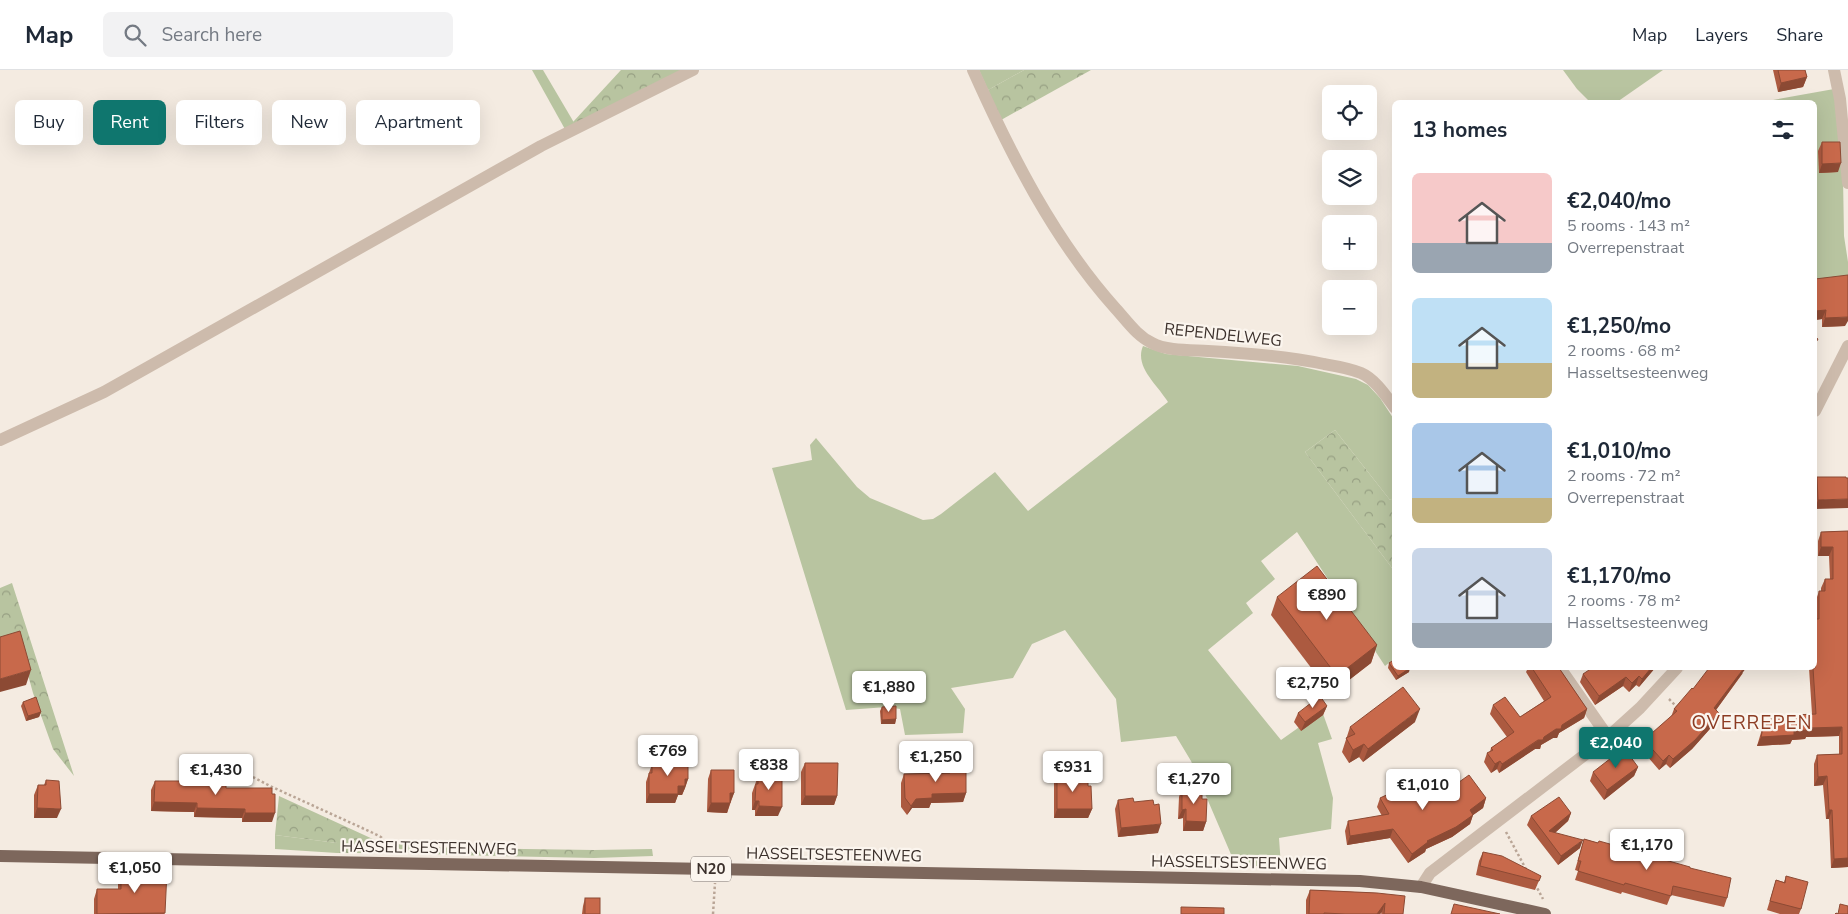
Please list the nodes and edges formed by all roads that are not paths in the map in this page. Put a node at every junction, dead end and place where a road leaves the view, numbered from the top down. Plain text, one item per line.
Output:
1 (693, 70) edge
2 (973, 70) edge
3 (1834, 70) edge
4 (1848, 183) edge
5 (1847, 352) edge
6 (1392, 404) edge
7 (1817, 407) edge
8 (0, 440) edge
9 (1561, 670) edge
10 (1675, 670) edge
11 (1608, 737) junction
12 (0, 856) edge
13 (1421, 887) junction
14 (1546, 910) edge

1 - 8 street
2 - 6 street, REPENDELWEG
3 - 4 street
5 - 7 street
9 - 11 street
10 - 11 street
11 - 13 street
12 - 13 main road, HASSELTSESTEENWEG / N20
13 - 14 main road, HASSELTSESTEENWEG / N20

